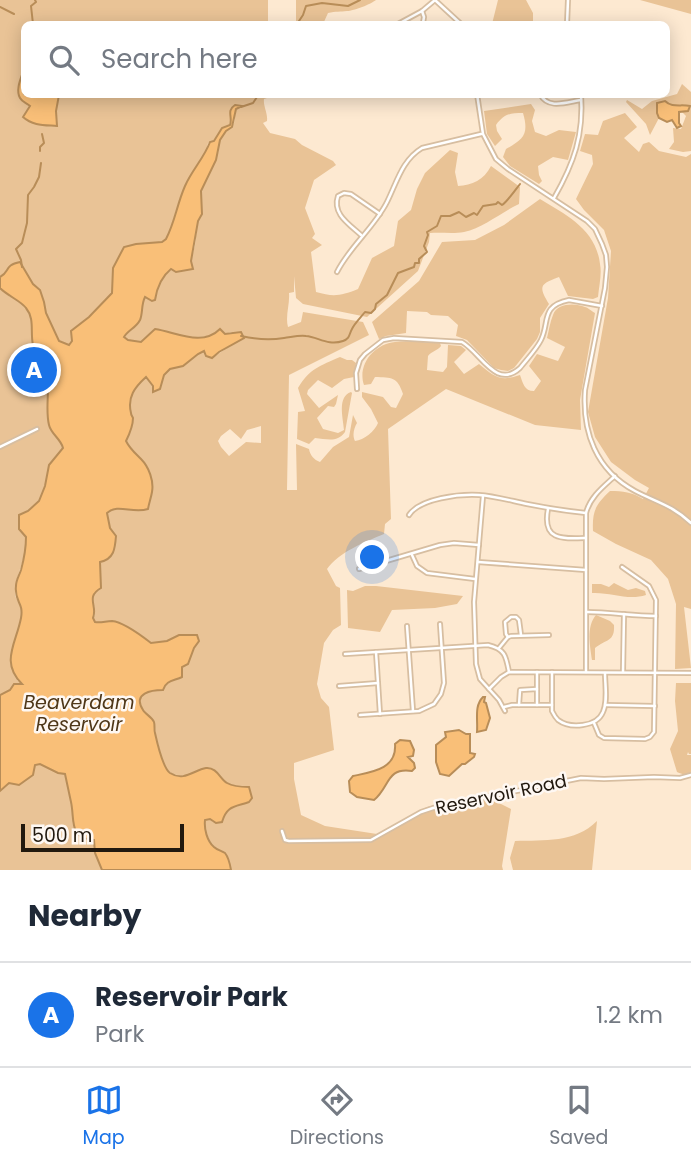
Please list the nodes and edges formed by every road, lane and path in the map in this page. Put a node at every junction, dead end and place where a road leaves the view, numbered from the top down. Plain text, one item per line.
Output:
1 (435, 0) edge
2 (568, 0) edge
3 (422, 11) junction
4 (404, 21) edge
5 (423, 21) edge
6 (458, 21) edge
7 (566, 21) edge
8 (478, 98) edge
9 (543, 98) edge
10 (581, 100) joint
11 (483, 134) junction
12 (554, 198) junction
13 (380, 214) junction
14 (362, 236) junction
15 (337, 272) dead end
16 (602, 306) junction
17 (357, 389) dead end
18 (37, 429) dead end
19 (0, 447) edge
20 (615, 476) junction
21 (484, 496) junction
22 (548, 509) junction
23 (586, 513) junction
24 (408, 515) dead end
25 (691, 523) edge
26 (585, 538) junction
27 (480, 545) junction
28 (411, 553) junction
29 (478, 562) junction
30 (622, 567) dead end
31 (359, 569) dead end
32 (587, 570) junction
33 (475, 579) junction
34 (587, 612) junction
35 (624, 614) junction
36 (656, 615) junction
37 (440, 624) dead end
38 (407, 626) dead end
39 (549, 635) dead end
40 (520, 636) junction
41 (508, 637) junction
42 (476, 646) junction
43 (441, 648) junction
44 (499, 648) junction
45 (408, 650) junction
46 (376, 652) junction
47 (345, 654) dead end
48 (509, 672) junction
49 (552, 672) junction
50 (586, 672) junction
51 (624, 672) junction
52 (537, 673) junction
53 (605, 673) junction
54 (656, 673) junction
55 (691, 673) edge
56 (378, 684) junction
57 (339, 686) dead end
58 (537, 689) junction
59 (489, 690) junction
60 (519, 705) junction
61 (537, 705) junction
62 (552, 705) junction
63 (605, 705) junction
64 (655, 706) junction
65 (413, 712) junction
66 (380, 714) junction
67 (360, 715) dead end
68 (594, 723) junction
69 (691, 775) edge
70 (282, 831) dead end

1 - 3 street
1 - 6 street
2 - 7 street
3 - 4 street
3 - 5 street
8 - 11 street
9 - 10 street
10 - 12 street
11 - 12 street
11 - 13 street
12 - 16 street
13 - 14 street
13 - 14 street
14 - 15 street
16 - 17 street
16 - 20 street
18 - 19 street
20 - 23 street
20 - 25 street
21 - 22 street
21 - 24 street
21 - 27 street
22 - 23 street
22 - 26 street
23 - 26 street
26 - 32 street
27 - 28 street
27 - 29 street
28 - 31 street
28 - 33 street
29 - 32 street
29 - 33 street
30 - 36 street
32 - 34 street
33 - 42 street
34 - 35 street
34 - 50 street
35 - 36 street
35 - 51 street
36 - 54 street
37 - 43 street
38 - 45 street
39 - 40 street
40 - 41 street
40 - 41 street
41 - 44 street
42 - 43 street
42 - 44 street
42 - 59 street
43 - 45 street
43 - 65 street
44 - 48 street
45 - 46 street
45 - 65 street
46 - 47 street
46 - 56 street
48 - 52 street
48 - 59 street
49 - 50 street
49 - 52 street
49 - 62 street
50 - 53 street
51 - 53 street
51 - 54 street
52 - 58 street
53 - 63 street
54 - 55 street
54 - 64 street
56 - 57 street
56 - 66 street
58 - 60 street
58 - 61 street
59 - 60 street
60 - 61 street
61 - 62 street
62 - 68 street
63 - 64 street
63 - 68 street
64 - 68 street
65 - 66 street
66 - 67 street
69 - 70 street, Reservoir Road

